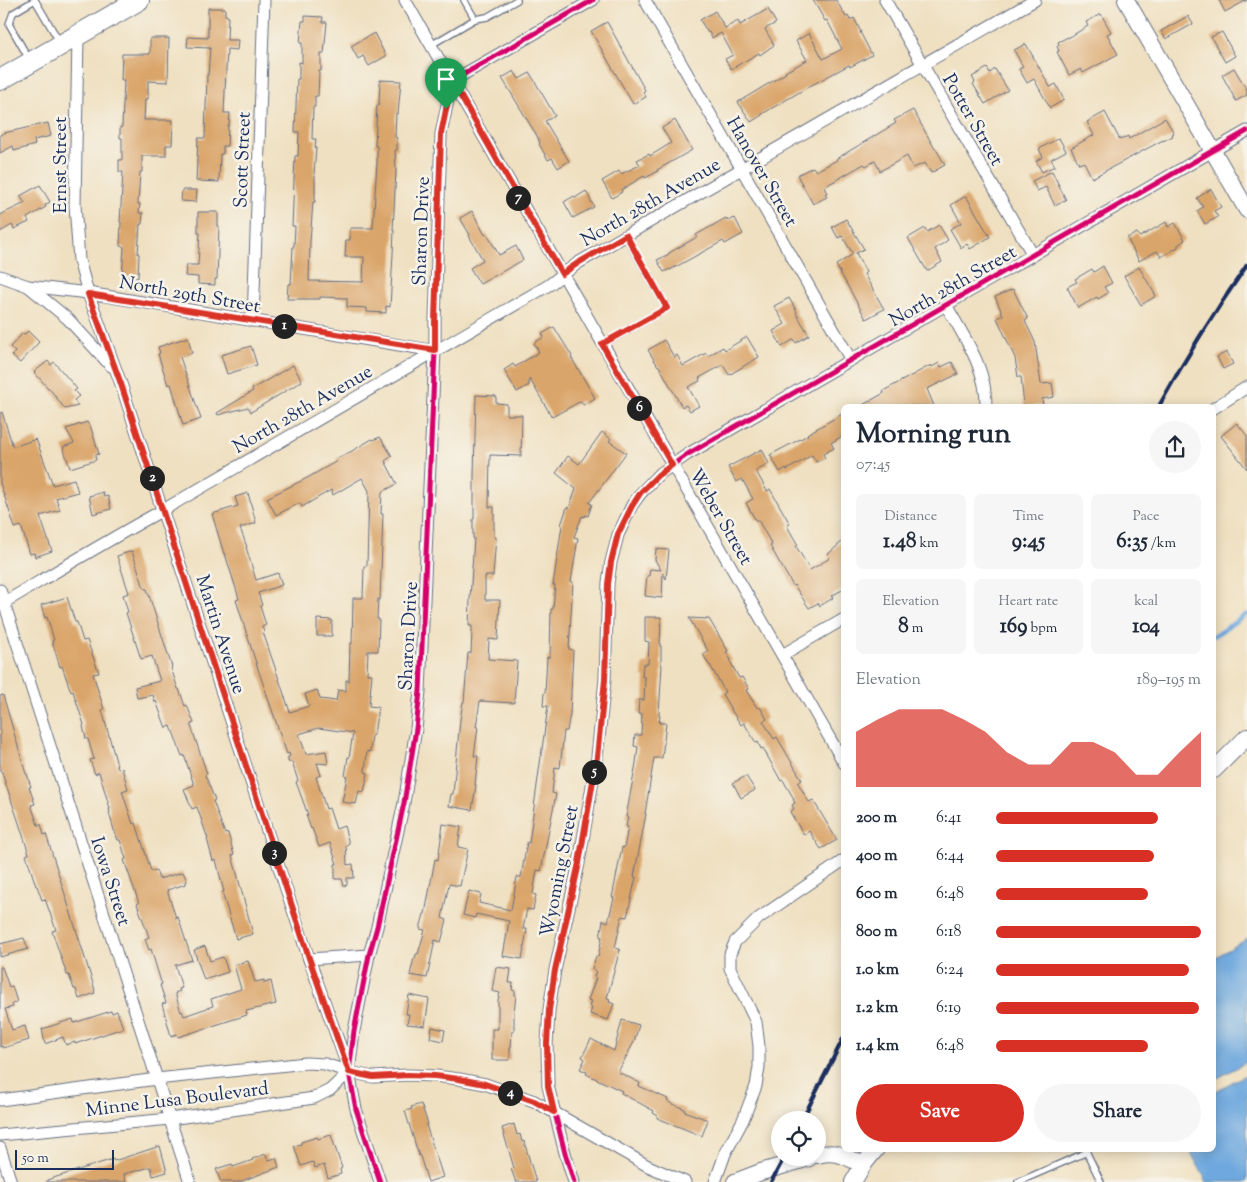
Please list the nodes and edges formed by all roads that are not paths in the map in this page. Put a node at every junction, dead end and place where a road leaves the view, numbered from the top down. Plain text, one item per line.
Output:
1 (35, 0) edge
2 (139, 0) edge
3 (264, 0) edge
4 (405, 0) edge
5 (464, 0) edge
6 (517, 0) edge
7 (593, 0) edge
8 (645, 0) edge
9 (885, 0) edge
10 (1035, 0) edge
11 (1126, 0) edge
12 (475, 19) junction
13 (70, 41) junction
14 (431, 45) junction
15 (31, 63) junction
16 (922, 65) junction
17 (0, 80) edge
18 (452, 81) junction
19 (1247, 131) edge
20 (1213, 151) junction
21 (742, 169) junction
22 (1247, 210) edge
23 (626, 235) junction
24 (1033, 255) junction
25 (562, 274) junction
26 (0, 276) edge
27 (28, 286) junction
28 (88, 294) junction
29 (946, 306) junction
30 (253, 321) junction
31 (602, 344) junction
32 (435, 350) junction
33 (851, 360) junction
34 (116, 371) junction
35 (1247, 387) edge
36 (986, 404) edge
37 (1216, 407) edge
38 (672, 465) junction
39 (163, 510) junction
40 (0, 590) edge
41 (2, 604) edge
42 (841, 621) edge
43 (782, 655) junction
44 (1247, 738) edge
45 (841, 758) edge
46 (1216, 768) edge
47 (841, 862) edge
48 (368, 955) junction
49 (309, 958) junction
50 (349, 1072) junction
51 (157, 1079) junction
52 (0, 1100) edge
53 (554, 1112) junction
54 (170, 1119) junction
55 (0, 1135) edge
56 (0, 1148) edge
57 (874, 1152) edge
58 (1084, 1152) edge
59 (1086, 1152) edge
60 (826, 1153) edge
61 (863, 1165) junction
62 (781, 1166) edge
63 (11, 1182) edge
64 (190, 1182) edge
65 (380, 1182) edge
66 (574, 1182) edge
67 (685, 1182) edge
68 (715, 1182) edge
69 (735, 1182) edge
70 (853, 1182) edge
71 (1018, 1182) edge
72 (1101, 1182) edge

1 - 13 lane
1 - 15 lane
2 - 13 highway
3 - 30 street, Scott Street
4 - 14 street, Weber Street
5 - 12 lane
6 - 12 lane
7 - 18 street
8 - 21 street, Hanover Street
9 - 16 street, Potter Street
10 - 16 street, North 28th Avenue
11 - 20 main road
12 - 14 lane
13 - 15 highway
13 - 28 street, Ernst Street
14 - 18 street, Weber Street
15 - 17 highway
16 - 21 street, North 28th Avenue
16 - 24 street, Potter Street
18 - 25 street, Weber Street
18 - 32 street, Sharon Drive
19 - 20 street, North 28th Street
20 - 22 main road
20 - 24 street, North 28th Street
21 - 23 street, North 28th Avenue
21 - 33 street, Hanover Street
23 - 25 street, North 28th Avenue
23 - 31 lane
24 - 29 street, North 28th Street
25 - 31 street, Weber Street
25 - 32 street, North 28th Avenue
26 - 27 street
27 - 28 street
27 - 34 street
28 - 30 street, North 29th Street
28 - 34 street, Martin Avenue
29 - 33 street, North 28th Street
29 - 36 street
30 - 32 street, North 29th Street
31 - 38 street, Weber Street
32 - 39 street, North 28th Avenue
32 - 48 street, Sharon Drive
33 - 38 street, North 28th Street
34 - 39 street, Martin Avenue
35 - 37 street
38 - 43 street, Weber Street
38 - 53 street, Wyoming Street
39 - 41 street, North 28th Avenue
39 - 49 street, Martin Avenue
40 - 41 street, Iowa Street
41 - 51 street, Iowa Street
42 - 43 street
43 - 45 street, Weber Street
44 - 46 main road
47 - 68 street
48 - 49 street
48 - 50 street, Sharon Drive
49 - 50 street, Martin Avenue
50 - 51 street, Minne Lusa Boulevard
50 - 53 street, Minne Lusa Boulevard
50 - 54 street, Minne Lusa Boulevard
50 - 65 street, Sharon Drive
51 - 52 street, Minne Lusa Boulevard
51 - 54 street, Iowa Street
53 - 66 street, Wyoming Street
53 - 67 street, Minne Lusa Boulevard
54 - 55 street, Minne Lusa Boulevard
54 - 64 street, Iowa Street
56 - 63 street
57 - 61 main road
58 - 71 lane
59 - 72 lane
60 - 61 main road
61 - 70 main road
62 - 69 main road

